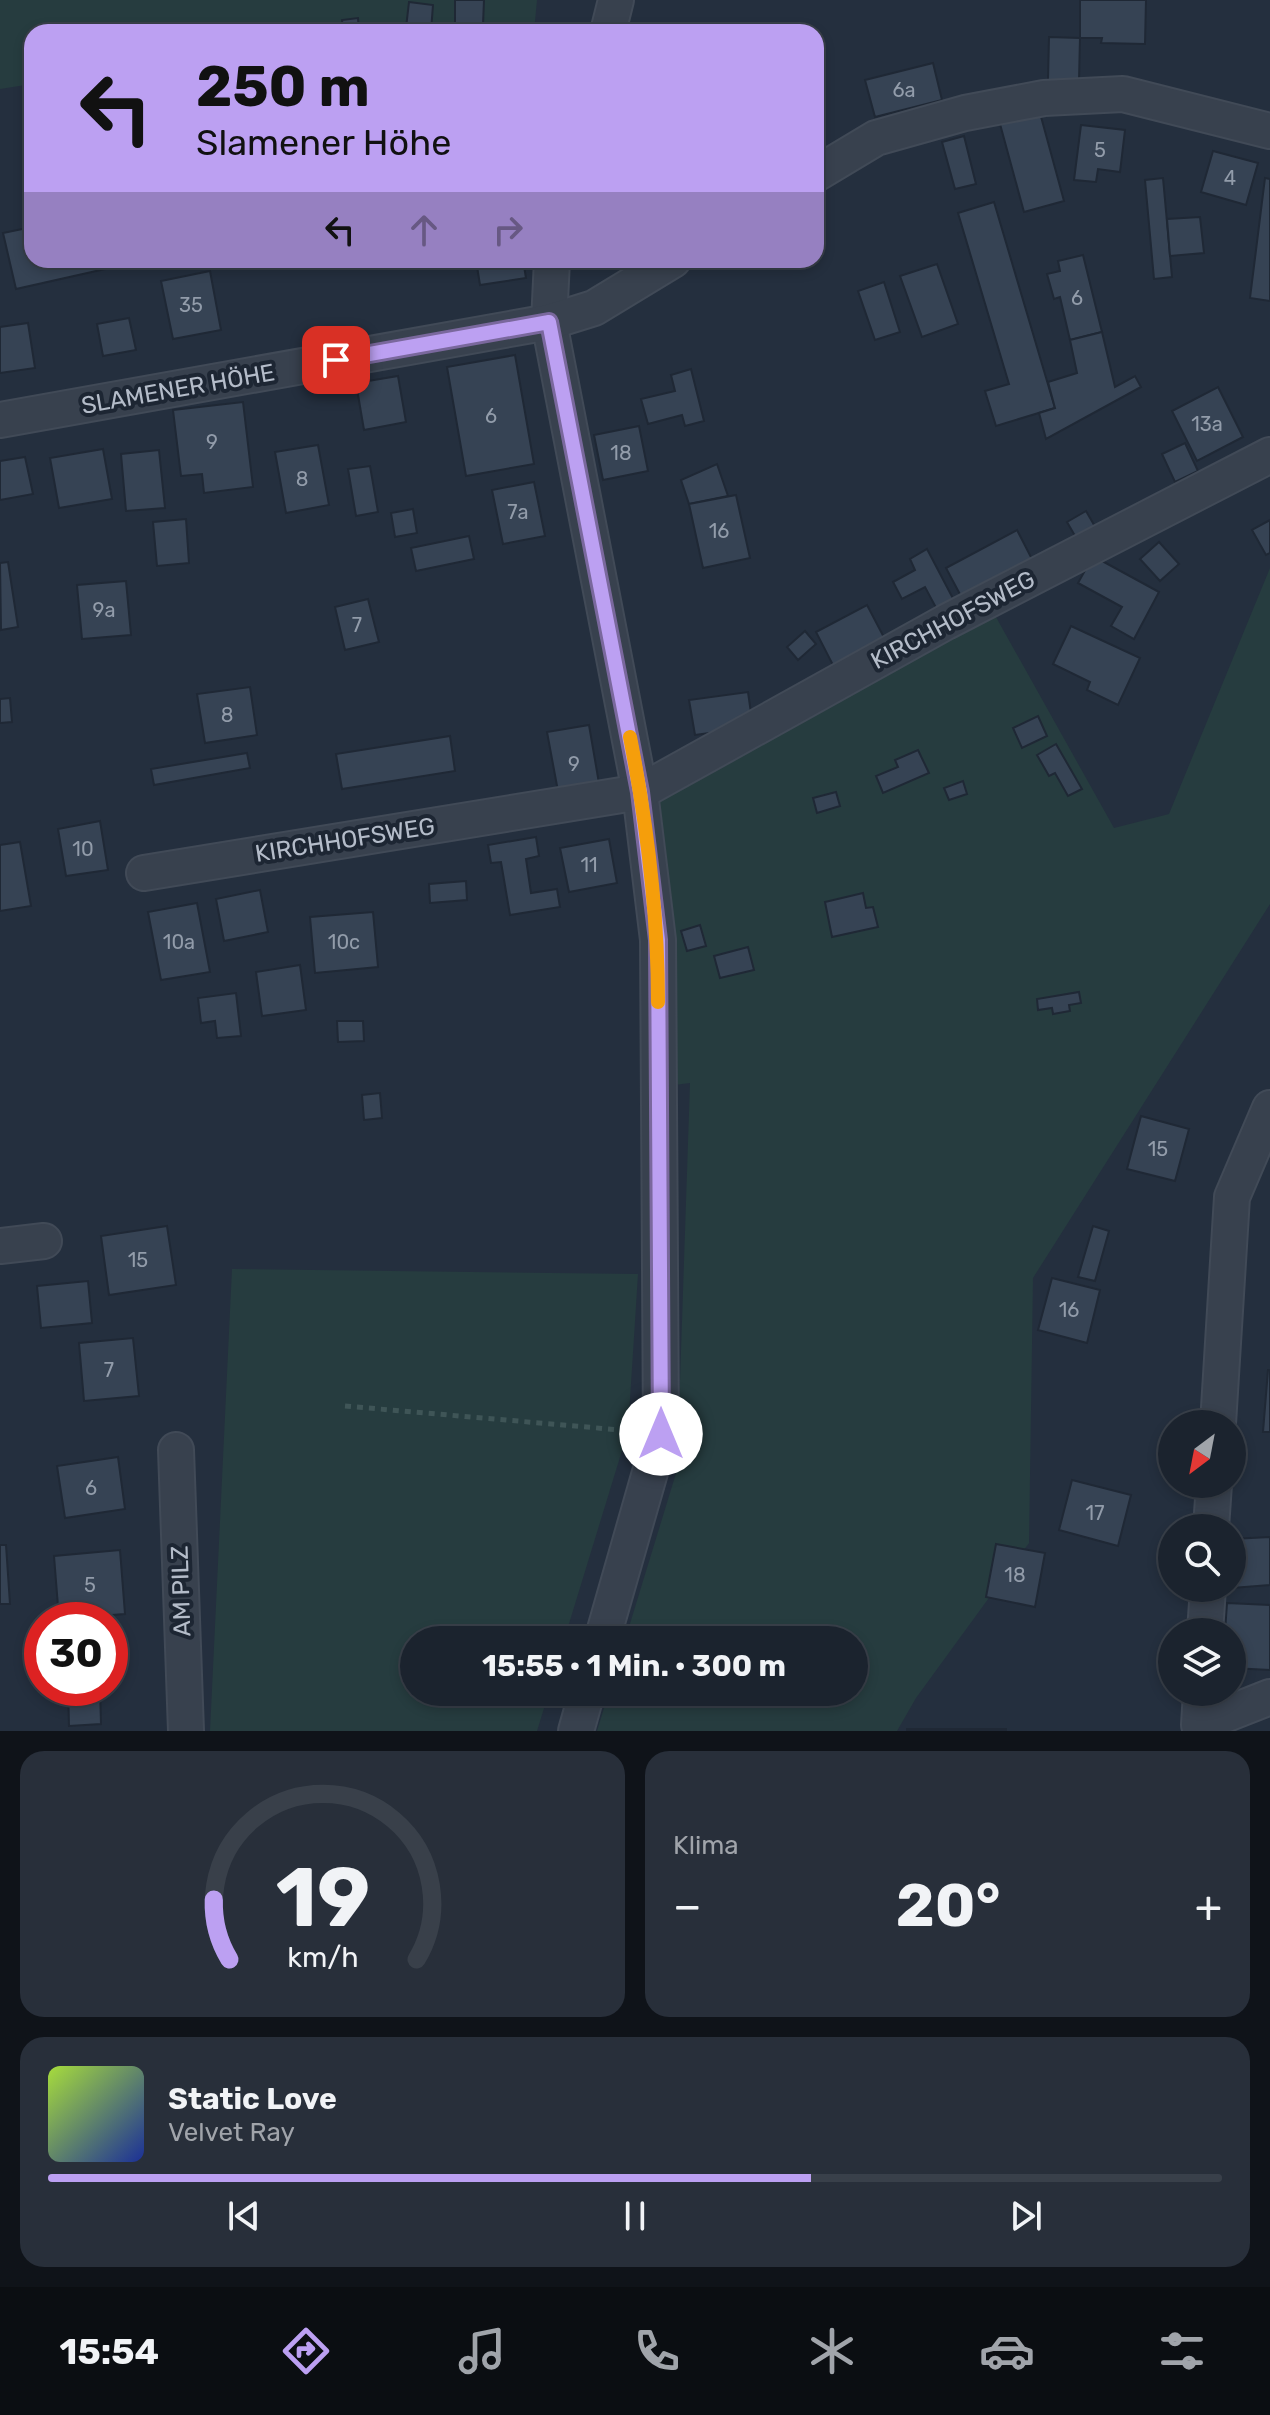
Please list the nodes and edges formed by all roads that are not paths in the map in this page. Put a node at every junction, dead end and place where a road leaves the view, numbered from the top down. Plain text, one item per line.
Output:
1 (616, 0) edge
2 (610, 24) edge
3 (1270, 131) edge
4 (824, 169) edge
5 (552, 268) edge
6 (660, 268) edge
7 (549, 322) junction
8 (0, 420) edge
9 (1270, 455) edge
10 (640, 792) junction
11 (144, 873) dead end
12 (1270, 1108) edge
13 (44, 1241) dead end
14 (0, 1246) edge
15 (1219, 1410) edge
16 (176, 1450) dead end
17 (606, 1626) edge
18 (1270, 1697) edge
19 (583, 1706) edge
20 (1200, 1709) edge
21 (186, 1731) edge
22 (576, 1731) edge

1 - 2 street
3 - 4 street
5 - 7 street
6 - 7 street, SLAMENER HÖHE
7 - 8 street, SLAMENER HÖHE
7 - 10 street
9 - 10 street, KIRCHHOFSWEG
10 - 11 street, KIRCHHOFSWEG
10 - 17 street
12 - 15 street
13 - 14 street
16 - 21 street, AM PILZ
18 - 20 street
19 - 22 street

